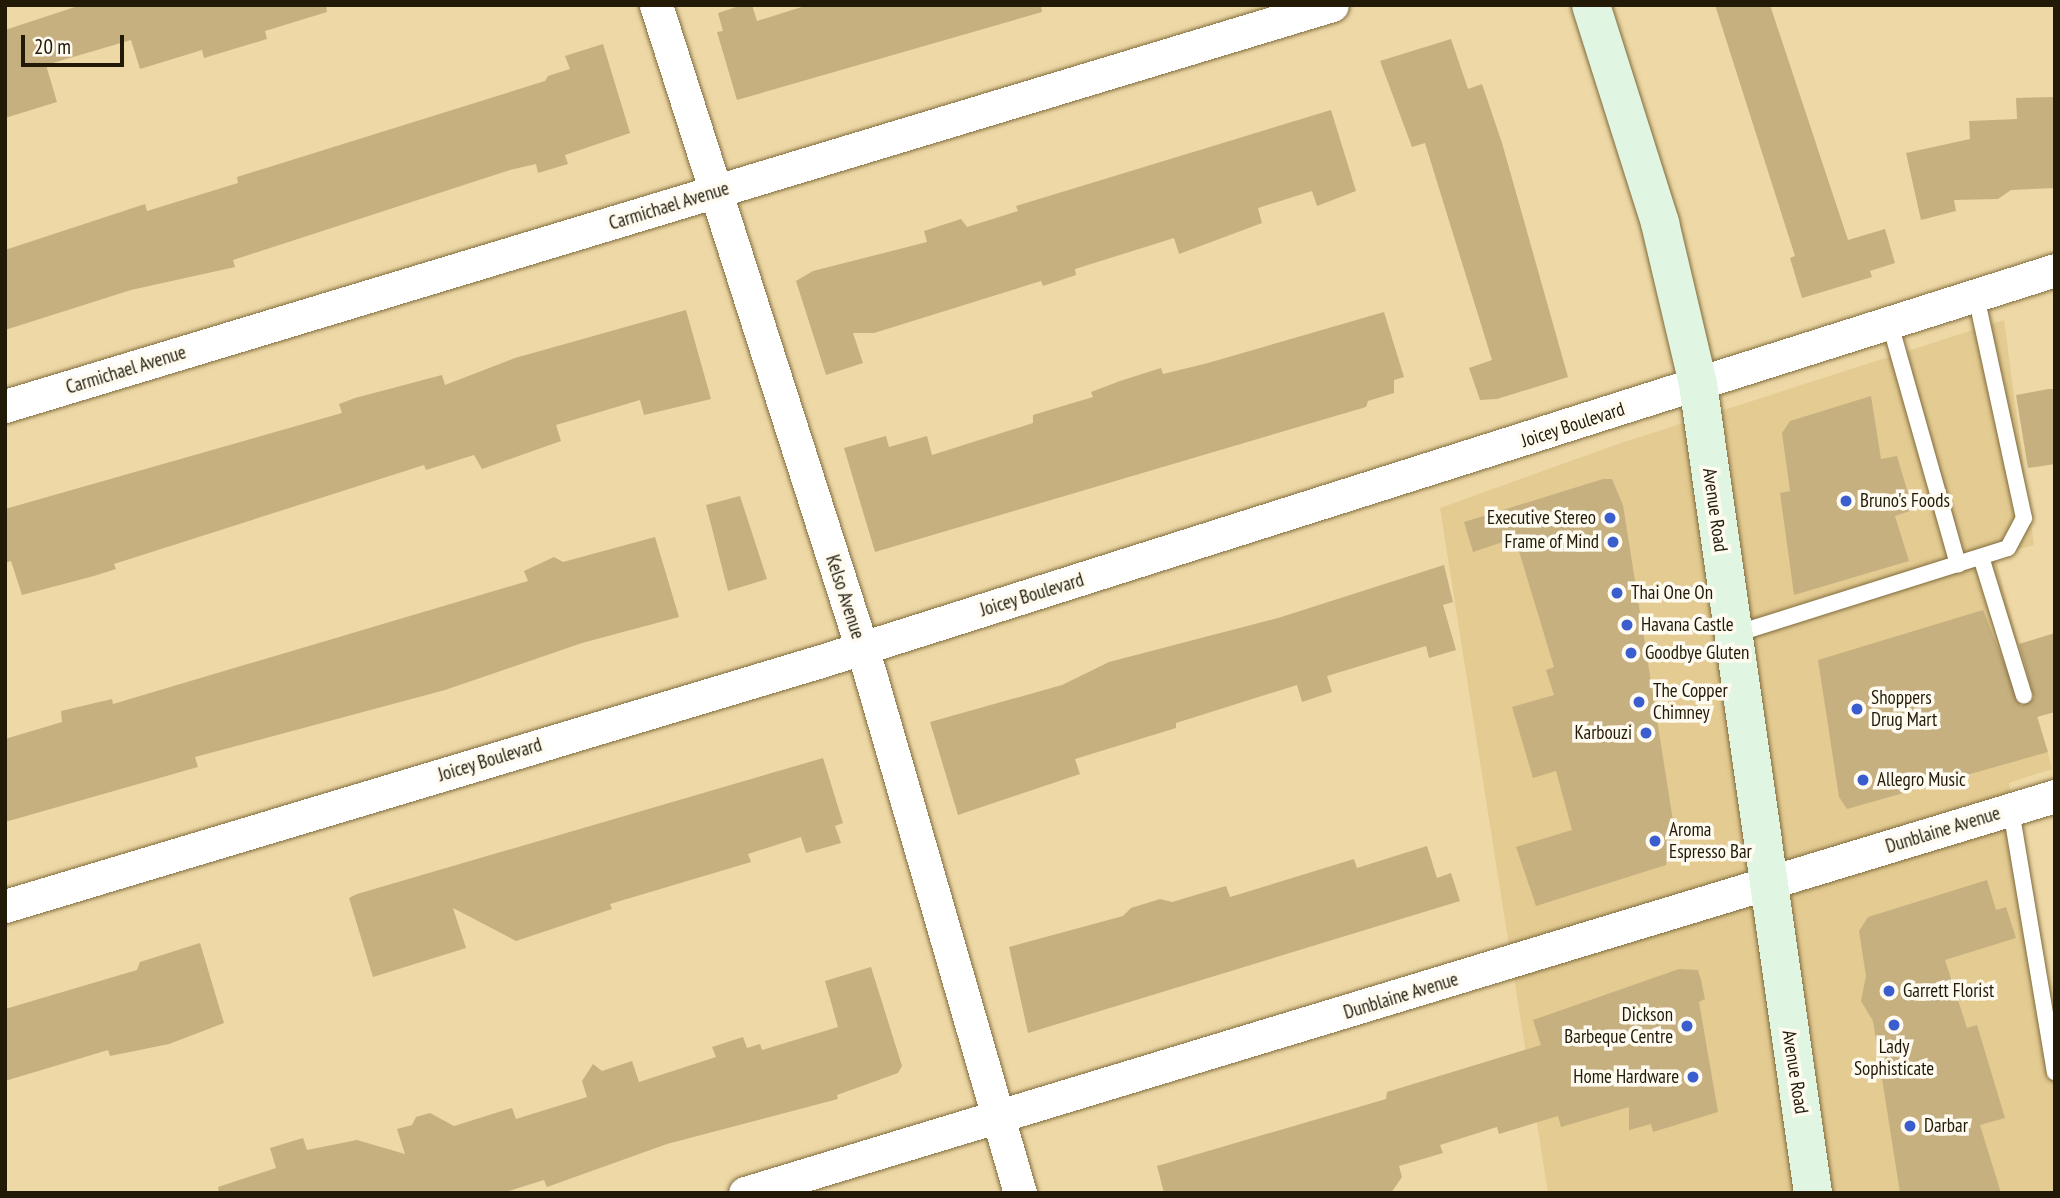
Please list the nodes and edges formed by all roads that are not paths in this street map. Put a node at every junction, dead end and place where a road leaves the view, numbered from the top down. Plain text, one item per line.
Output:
1 (656, 5) edge
2 (1332, 5) edge
3 (1591, 5) edge
4 (714, 192) junction
5 (2055, 270) edge
6 (1976, 296) junction
7 (1890, 324) junction
8 (1698, 384) junction
9 (5, 406) edge
10 (1981, 557) junction
11 (1958, 565) junction
12 (1732, 635) junction
13 (862, 648) junction
14 (2024, 696) dead end
15 (2055, 796) edge
16 (2011, 810) junction
17 (1766, 887) junction
18 (5, 906) edge
19 (2055, 1072) edge
20 (997, 1116) junction
21 (745, 1193) edge
22 (1020, 1193) edge
23 (1813, 1193) edge

1 - 4 street, Kelso Avenue
2 - 4 street, Carmichael Avenue
3 - 8 main road, Avenue Road
4 - 9 street, Carmichael Avenue
4 - 13 street, Kelso Avenue
5 - 6 street, Joicey Boulevard
6 - 7 street, Joicey Boulevard
6 - 10 lane
7 - 8 street, Joicey Boulevard
7 - 11 lane
8 - 12 main road, Avenue Road
8 - 13 street, Joicey Boulevard
10 - 11 lane
10 - 14 lane
11 - 12 lane
12 - 17 main road, Avenue Road
13 - 18 street, Joicey Boulevard
13 - 20 street, Kelso Avenue
15 - 16 street, Dunblaine Avenue
16 - 17 street, Dunblaine Avenue
16 - 19 lane
17 - 20 street, Dunblaine Avenue
17 - 23 main road, Avenue Road
20 - 21 street, Dunblaine Avenue
20 - 22 street, Kelso Avenue

